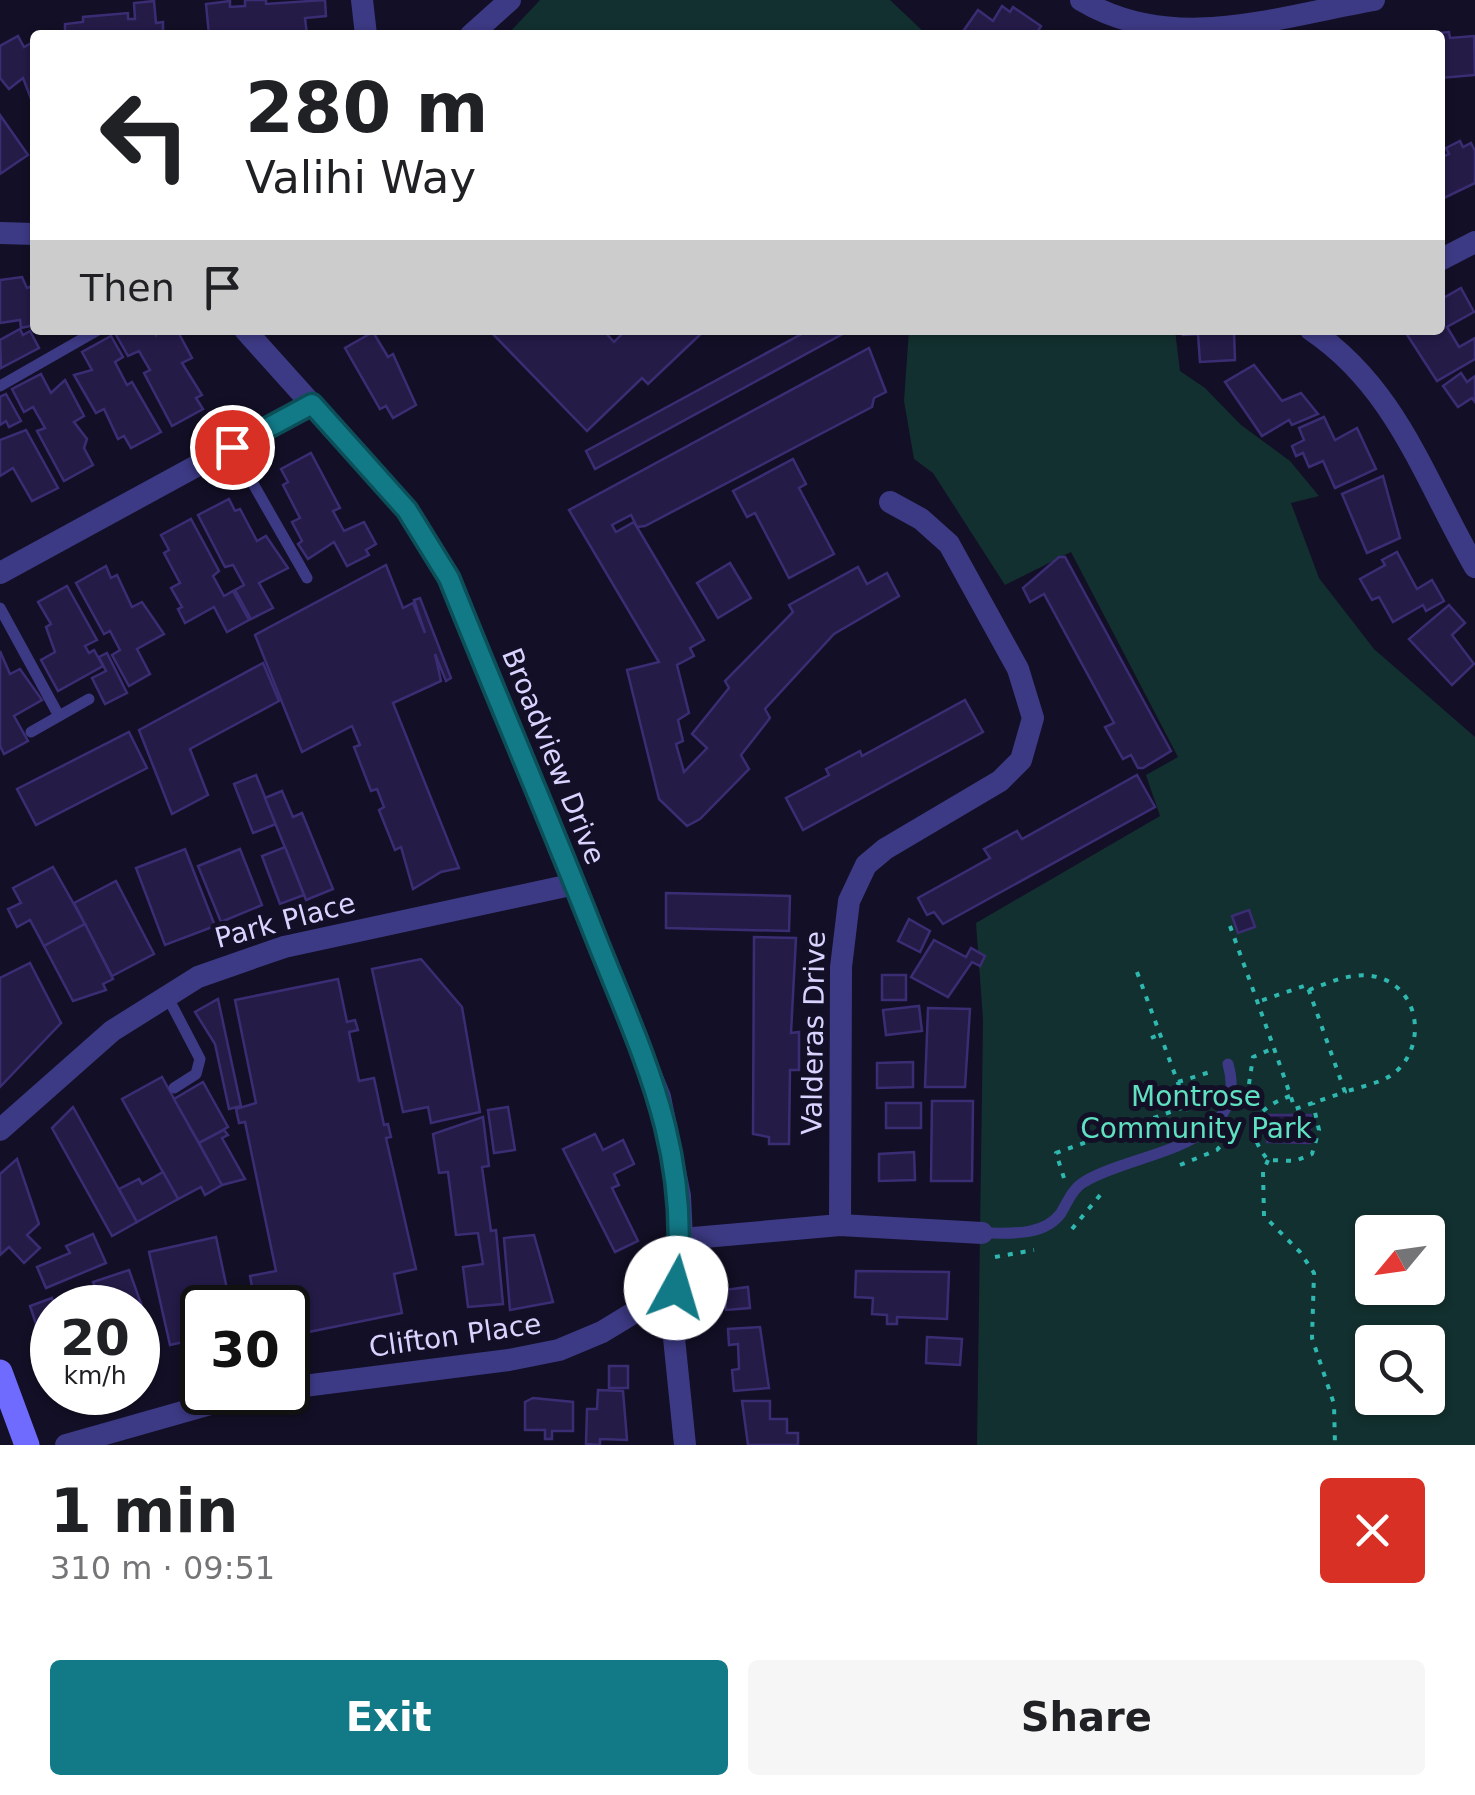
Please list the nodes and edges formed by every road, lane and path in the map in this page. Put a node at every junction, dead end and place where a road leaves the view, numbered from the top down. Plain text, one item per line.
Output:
1 (362, 0) edge
2 (510, 0) edge
3 (1081, 0) edge
4 (1374, 0) edge
5 (365, 30) edge
6 (477, 30) edge
7 (1171, 30) edge
8 (1192, 30) edge
9 (0, 233) edge
10 (30, 234) edge
11 (1475, 242) edge
12 (1445, 257) edge
13 (89, 335) edge
14 (250, 335) edge
15 (1319, 335) edge
16 (0, 386) edge
17 (312, 404) junction
18 (232, 447) junction
19 (890, 502) dead end
20 (1475, 567) edge
21 (0, 573) edge
22 (307, 578) dead end
23 (0, 608) edge
24 (89, 699) dead end
25 (59, 716) junction
26 (31, 732) dead end
27 (575, 884) junction
28 (1230, 926) dead end
29 (1138, 972) dead end
30 (1308, 990) junction
31 (166, 994) junction
32 (1257, 1002) junction
33 (1161, 1034) junction
34 (1151, 1038) dead end
35 (1228, 1065) joint
36 (1178, 1082) junction
37 (174, 1088) dead end
38 (1345, 1092) junction
39 (1290, 1096) junction
40 (1313, 1102) junction
41 (1187, 1106) junction
42 (0, 1130) edge
43 (1198, 1136) junction
44 (1268, 1160) junction
45 (1181, 1165) dead end
46 (1167, 1170) dead end
47 (1107, 1191) dead end
48 (1061, 1193) dead end
49 (840, 1225) junction
50 (982, 1234) joint
51 (1064, 1236) dead end
52 (682, 1240) junction
53 (1038, 1248) dead end
54 (995, 1256) dead end
55 (676, 1288) junction
56 (0, 1372) edge
57 (310, 1385) edge
58 (180, 1413) edge
59 (26, 1445) edge
60 (66, 1445) edge
61 (685, 1445) edge
62 (1335, 1445) edge

1 - 5 street
2 - 6 street
3 - 7 street
4 - 8 street
9 - 10 street
11 - 12 street
13 - 16 lane
14 - 17 street, Broadview Drive
15 - 20 street
17 - 18 street
17 - 27 street, Broadview Drive
18 - 21 street
18 - 22 lane
19 - 49 street, Valderas Drive
23 - 25 lane
24 - 25 lane
25 - 26 lane
27 - 31 street, Park Place
27 - 52 street, Broadview Drive
28 - 32 path
29 - 33 path
30 - 32 path
30 - 38 path
30 - 38 path
31 - 37 lane
31 - 42 street, Park Place
32 - 39 path
33 - 34 path
33 - 36 path
35 - 36 path
35 - 43 lane
36 - 41 path
38 - 40 path
39 - 40 path
39 - 44 path
40 - 44 path
41 - 43 path
41 - 48 path
43 - 50 lane
44 - 62 path
45 - 46 path
47 - 51 path
49 - 50 street
49 - 52 street
52 - 55 street, Broadview Drive
53 - 54 path
55 - 57 street, Clifton Place
55 - 61 street, Broadview Drive
56 - 59 main road
58 - 60 street

